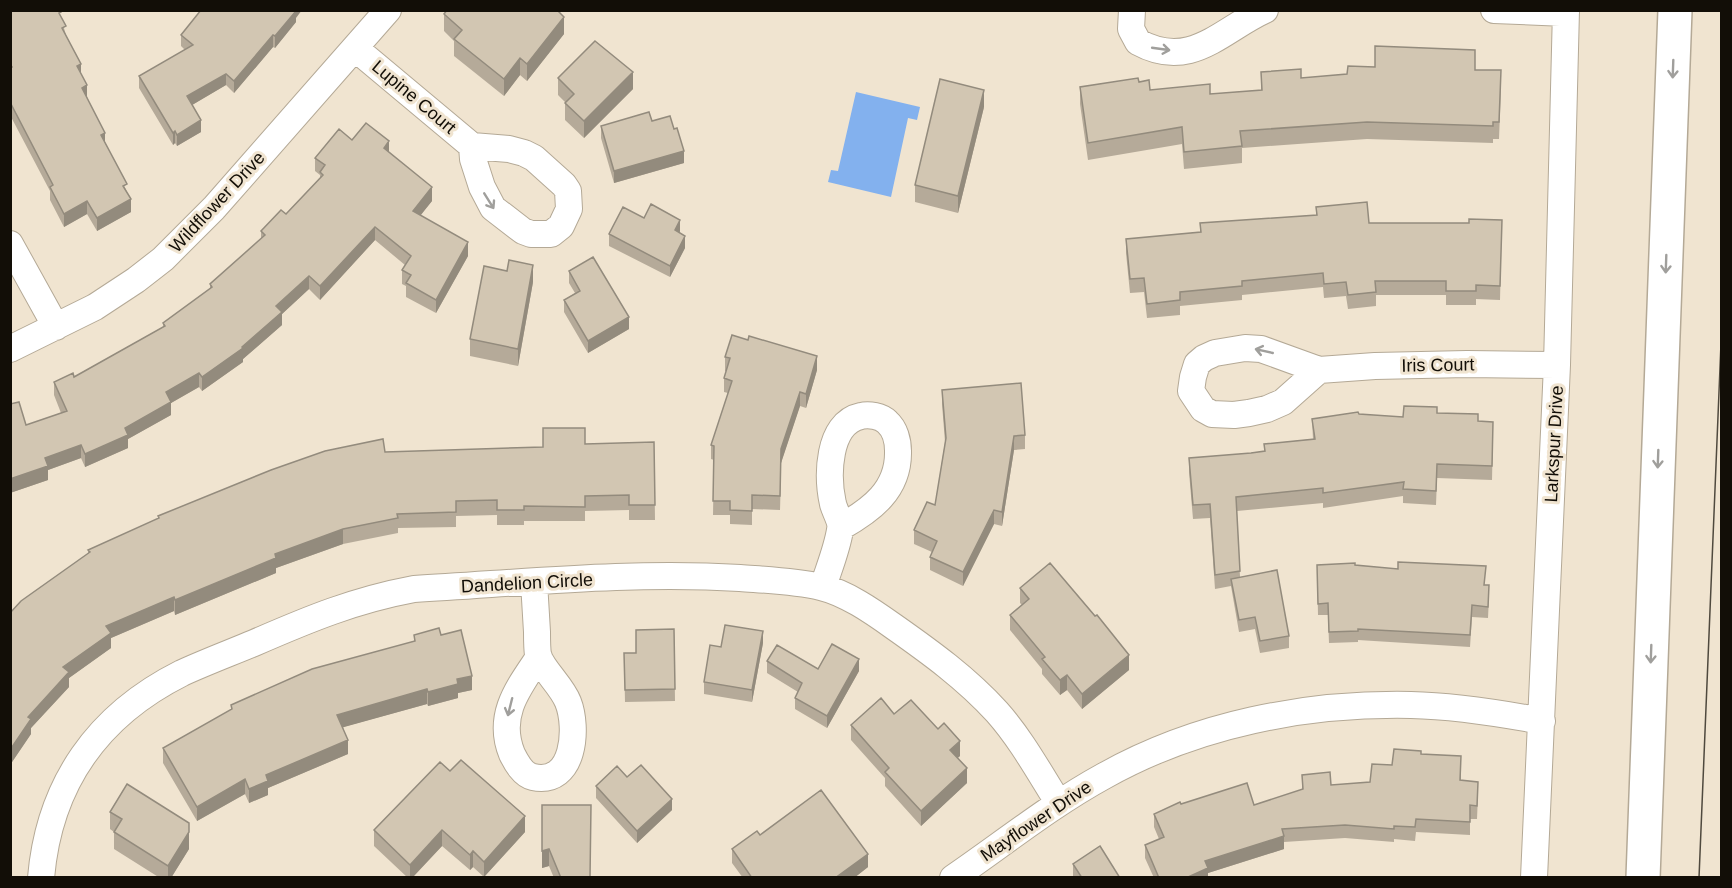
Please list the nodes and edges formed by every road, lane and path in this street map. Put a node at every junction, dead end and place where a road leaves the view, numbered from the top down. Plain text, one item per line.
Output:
1 (388, 10) edge
2 (1132, 10) edge
3 (1265, 10) edge
4 (1494, 10) edge
5 (1675, 10) edge
6 (1566, 12) edge
7 (356, 49) junction
8 (472, 146) dead end
9 (10, 244) edge
10 (56, 327) junction
11 (10, 349) edge
12 (1557, 366) junction
13 (1319, 370) dead end
14 (841, 527) dead end
15 (534, 582) junction
16 (823, 587) junction
17 (538, 657) dead end
18 (1542, 721) junction
19 (1058, 802) junction
20 (41, 878) edge
21 (953, 878) edge
22 (1534, 878) edge
23 (1643, 878) edge

1 - 7 street, Wildflower Drive
2 -> 3 street
4 - 6 street
5 -> 23 highway
6 - 12 street, Larkspur Drive
7 - 8 street, Lupine Court
7 - 10 street, Wildflower Drive
9 - 10 street
10 - 11 street, Wildflower Drive
12 - 13 street, Iris Court
12 - 18 street, Larkspur Drive
14 - 16 street
15 - 16 street, Dandelion Circle
15 - 17 street
15 - 20 street, Dandelion Circle
16 - 19 street, Dandelion Circle
18 - 19 street, Mayflower Drive
18 - 22 street, Larkspur Drive
19 - 21 street, Mayflower Drive

